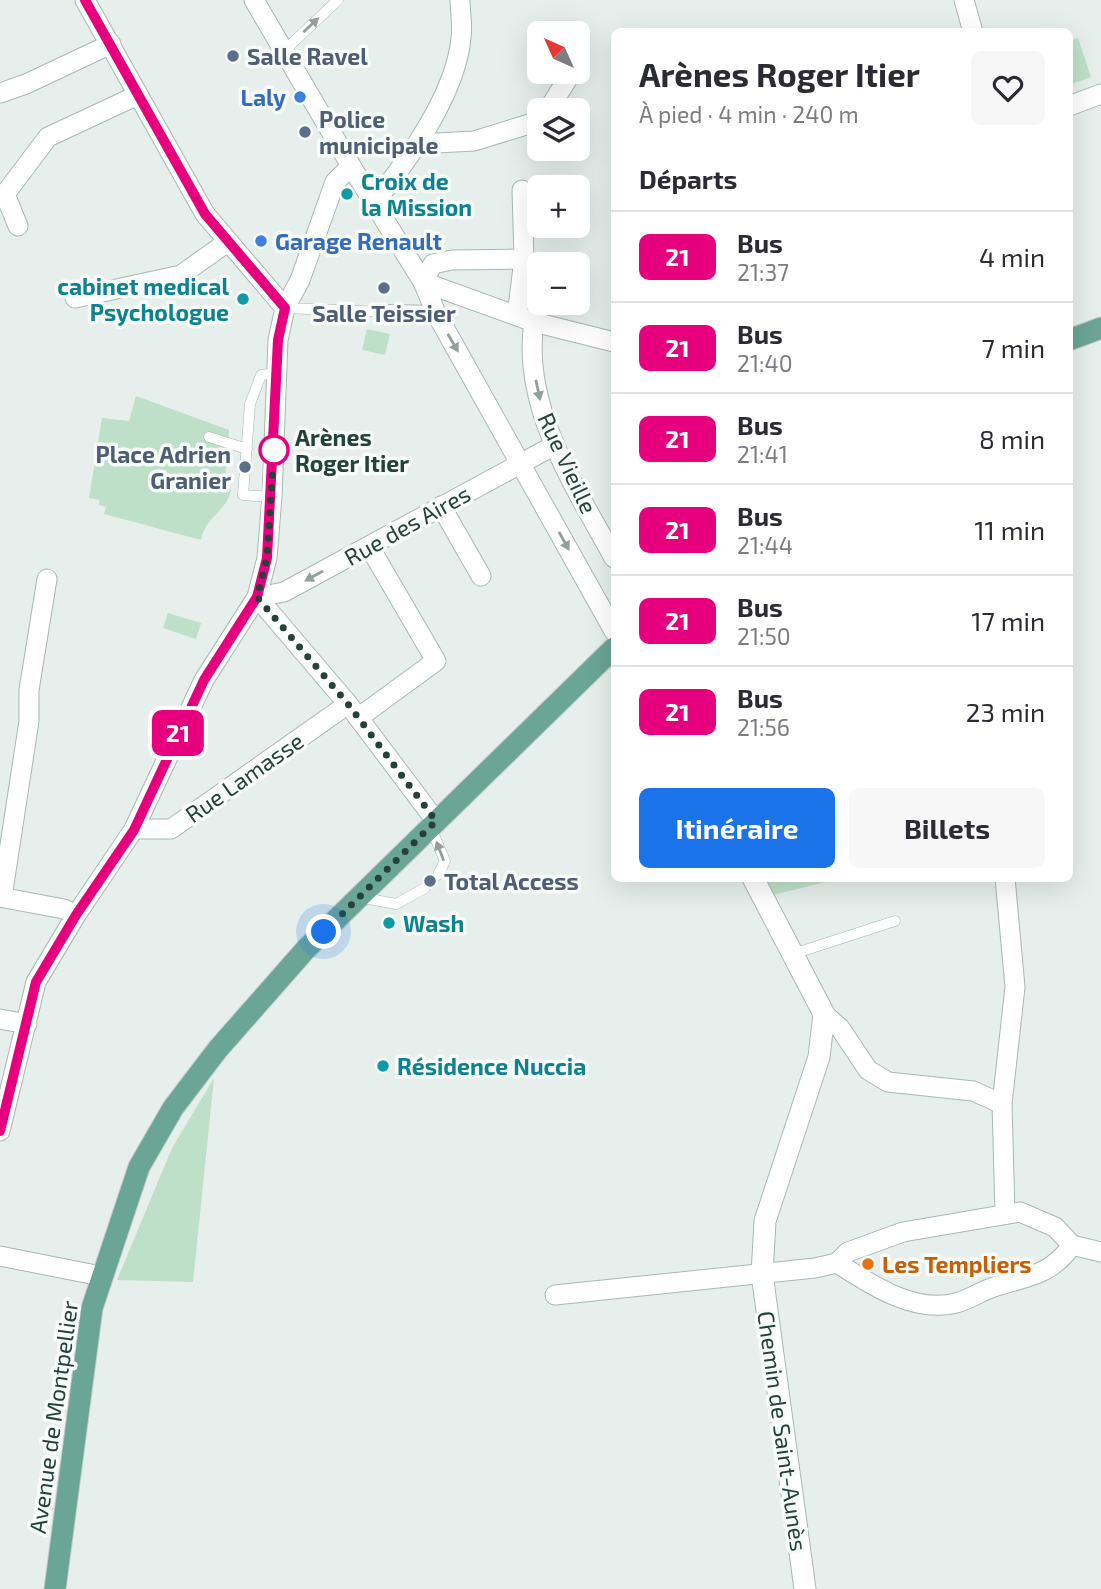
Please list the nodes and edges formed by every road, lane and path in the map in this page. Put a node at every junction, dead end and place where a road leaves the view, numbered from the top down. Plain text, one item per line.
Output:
1 (85, 0) edge
2 (254, 0) edge
3 (338, 0) edge
4 (460, 0) edge
5 (964, 0) edge
6 (972, 28) edge
7 (111, 44) junction
8 (285, 50) junction
9 (0, 93) edge
10 (138, 94) junction
11 (1101, 94) edge
12 (1073, 104) edge
13 (527, 125) edge
14 (418, 144) junction
15 (351, 166) junction
16 (522, 191) dead end
17 (374, 203) junction
18 (18, 226) dead end
19 (226, 243) junction
20 (524, 259) junction
21 (423, 282) junction
22 (75, 298) dead end
23 (285, 308) junction
24 (386, 312) joint
25 (436, 313) junction
26 (525, 319) junction
27 (1101, 328) edge
28 (1073, 338) edge
29 (611, 341) edge
30 (277, 373) junction
31 (209, 437) dead end
32 (555, 445) junction
33 (247, 449) junction
34 (521, 463) junction
35 (272, 497) junction
36 (441, 506) junction
37 (369, 546) junction
38 (611, 552) edge
39 (481, 576) dead end
40 (47, 579) dead end
41 (257, 597) junction
42 (611, 626) edge
43 (611, 651) edge
44 (353, 711) junction
45 (9, 785) edge
46 (433, 824) junction
47 (134, 830) junction
48 (438, 875) dead end
49 (755, 882) edge
50 (1005, 882) edge
51 (425, 888) dead end
52 (1, 897) edge
53 (359, 897) junction
54 (76, 915) junction
55 (895, 922) dead end
56 (793, 954) junction
57 (824, 1014) junction
58 (0, 1019) edge
59 (27, 1024) junction
60 (1002, 1104) junction
61 (0, 1131) edge
62 (1005, 1214) junction
63 (1072, 1245) junction
64 (1101, 1252) edge
65 (0, 1256) edge
66 (837, 1263) junction
67 (762, 1274) junction
68 (101, 1276) junction
69 (555, 1295) dead end
70 (55, 1589) edge
71 (805, 1589) edge

1 - 7 street
2 - 8 street
8 -> 3 lane
4 - 14 street
5 - 6 street
7 - 9 street
7 - 10 street
8 - 15 street
10 - 18 street
10 - 19 street
11 - 12 street
13 - 14 street
14 - 17 street
15 - 17 street
15 - 23 street
16 - 20 street, Rue Vieille
17 - 21 street
19 - 22 street
19 - 23 street
20 - 21 street
20 - 26 street, Rue Vieille
21 - 25 street
21 - 26 street
23 - 24 lane
23 - 30 street
24 - 25 street
25 -> 34 street
26 - 29 street
26 -> 32 street, Rue Vieille
27 - 28 main road
30 - 33 lane
30 - 35 street
31 - 33 lane
32 - 34 street, Rue des Aires
32 - 38 street, Rue Vieille
33 - 35 lane
34 - 36 street, Rue des Aires
34 -> 42 street
35 - 41 street
36 - 37 street, Rue des Aires
36 - 39 street
37 -> 41 street, Rue des Aires
37 - 44 street, Rue Lamasse
40 - 45 street
41 - 44 street
41 - 47 street
43 - 46 main road, Avenue de Montpellier
44 - 46 street
44 - 47 street, Rue Lamasse
45 - 52 street
48 -> 46 lane
46 - 53 main road, Avenue de Montpellier
47 - 54 street
49 - 56 street
50 - 60 street
51 - 53 lane
52 - 54 street
53 - 68 main road, Avenue de Montpellier
54 - 59 street
55 - 56 lane
56 - 57 street
57 - 60 street
57 - 67 street, Chemin de Saint-Aunès
58 - 59 street
59 - 61 street
60 - 62 street
62 - 63 street
62 - 66 street
63 - 64 street
63 - 66 street
65 - 68 street
66 - 67 street
67 - 69 street
67 - 71 street, Chemin de Saint-Aunès
68 - 70 main road, Avenue de Montpellier

